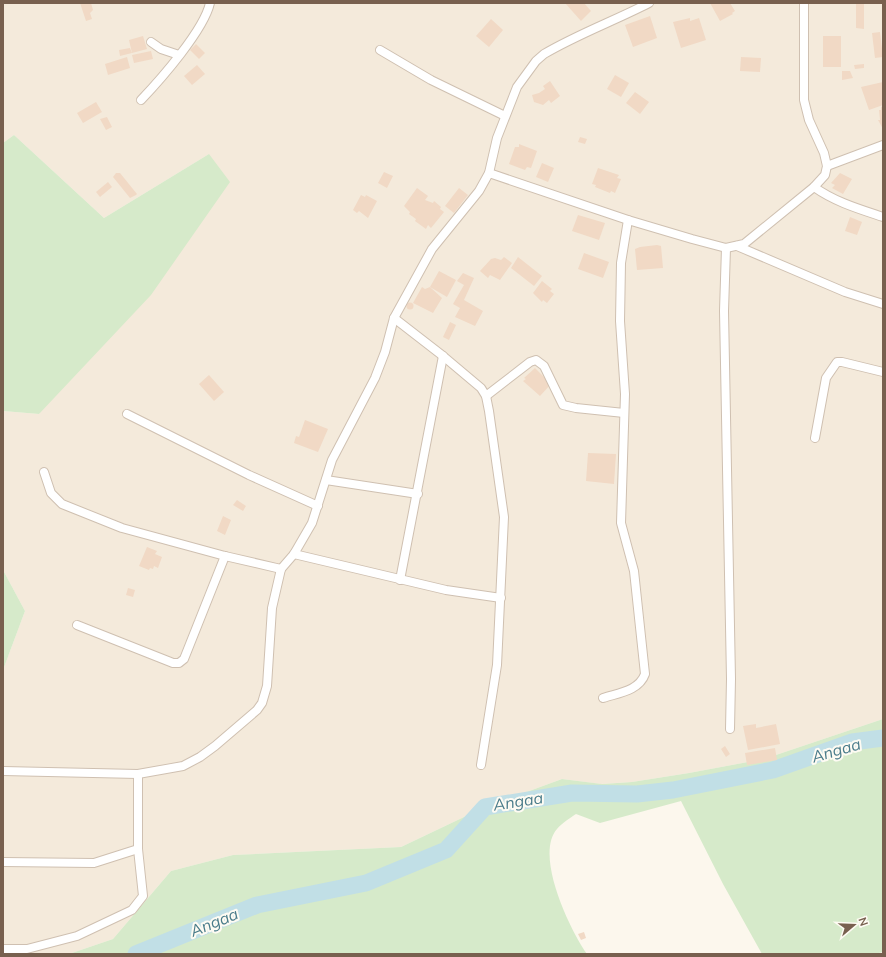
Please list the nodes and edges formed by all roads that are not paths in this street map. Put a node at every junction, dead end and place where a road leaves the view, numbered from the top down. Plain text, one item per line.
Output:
1 (210, 3) edge
2 (649, 3) edge
3 (804, 3) edge
4 (151, 42) dead end
5 (380, 50) dead end
6 (179, 54) junction
7 (141, 100) dead end
8 (505, 116) junction
9 (883, 145) edge
10 (827, 166) junction
11 (489, 172) junction
12 (814, 187) junction
13 (883, 217) edge
14 (628, 220) junction
15 (737, 246) junction
16 (726, 248) junction
17 (883, 304) edge
18 (394, 318) junction
19 (443, 356) junction
20 (883, 372) edge
21 (486, 396) junction
22 (624, 413) junction
23 (127, 414) dead end
24 (815, 438) dead end
25 (44, 472) dead end
26 (326, 480) junction
27 (418, 494) junction
28 (318, 506) junction
29 (294, 554) junction
30 (225, 556) junction
31 (281, 569) junction
32 (400, 580) junction
33 (501, 598) junction
34 (77, 625) dead end
35 (603, 698) dead end
36 (730, 729) dead end
37 (481, 765) dead end
38 (3, 771) edge
39 (138, 774) junction
40 (138, 849) junction
41 (3, 862) edge
42 (3, 949) edge

1 - 6 street
2 - 8 street
3 - 10 street
4 - 6 street
5 - 8 street
6 - 7 street
8 - 11 street
9 - 10 street
10 - 12 street
11 - 14 street
11 - 18 street
12 - 13 street
12 - 15 street
14 - 16 street
14 - 22 street
15 - 16 street
15 - 17 street
16 - 36 street
18 - 19 street
18 - 26 street
19 - 21 street
19 - 27 street
20 - 24 street
21 - 22 street
21 - 33 street
22 - 35 street
23 - 28 street
25 - 30 street
26 - 27 street
26 - 28 street
27 - 32 street
28 - 29 street
29 - 31 street
29 - 32 street
30 - 31 street
30 - 34 street
31 - 39 street
32 - 33 street
33 - 37 street
38 - 39 street
39 - 40 street
40 - 41 street
40 - 42 street

